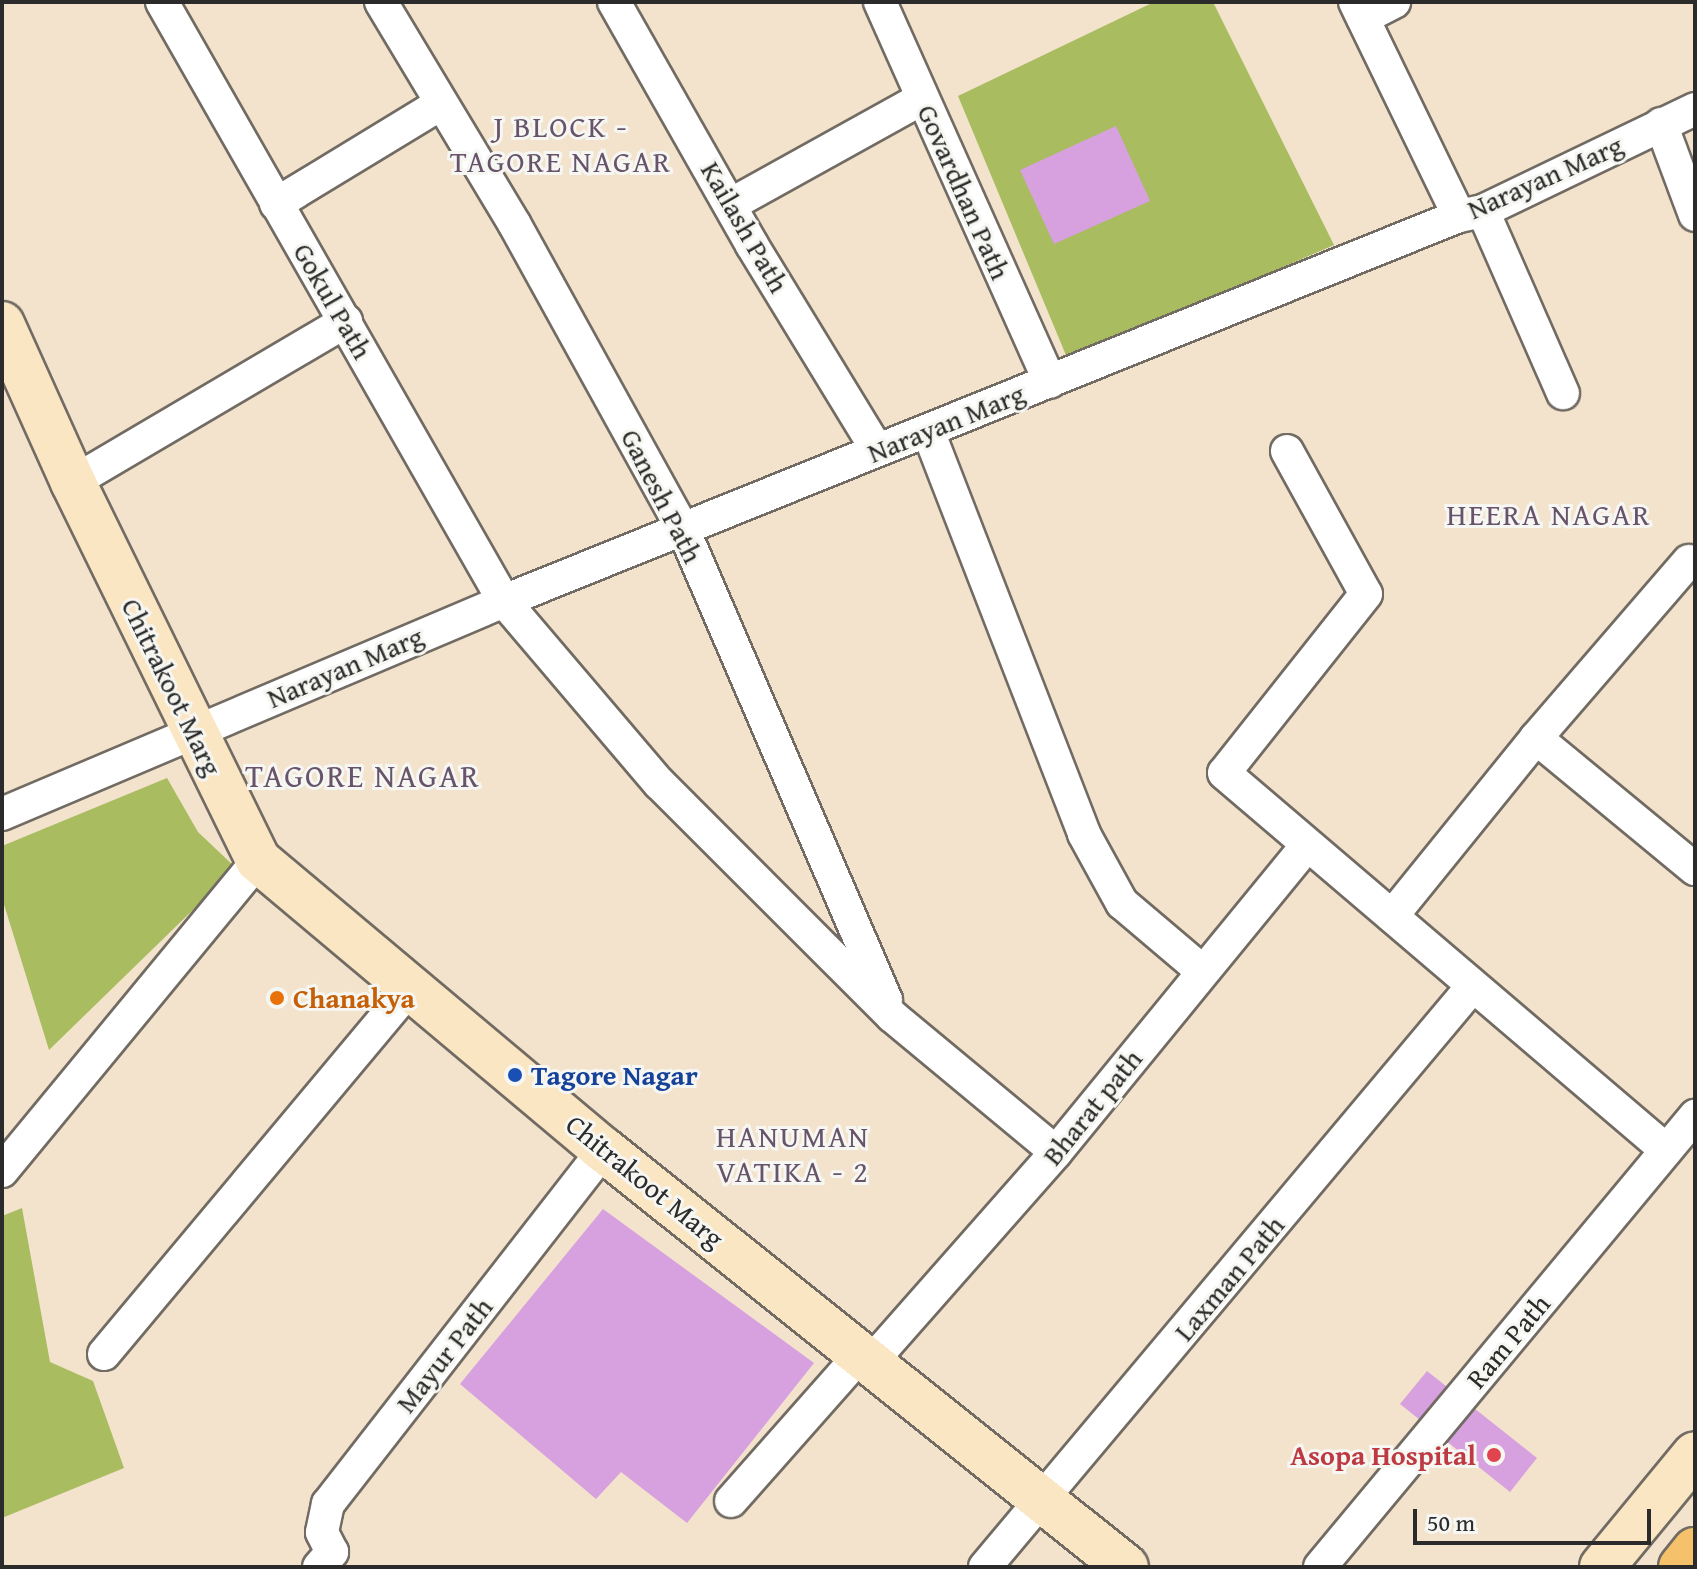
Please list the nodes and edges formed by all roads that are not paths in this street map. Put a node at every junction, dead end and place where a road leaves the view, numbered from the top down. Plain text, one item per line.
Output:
1 (162, 2) edge
2 (381, 2) edge
3 (614, 2) edge
4 (880, 2) edge
5 (1394, 2) edge
6 (1359, 10) edge
7 (921, 99) junction
8 (439, 105) junction
9 (1695, 109) edge
10 (1661, 124) junction
11 (276, 204) junction
12 (730, 205) junction
13 (1471, 213) junction
14 (1695, 215) edge
15 (346, 321) junction
16 (5, 335) edge
17 (1050, 382) junction
18 (1563, 393) dead end
19 (928, 431) junction
20 (877, 450) junction
21 (1287, 451) dead end
22 (73, 482) junction
23 (683, 529) junction
24 (1689, 561) dead end
25 (504, 601) junction
26 (192, 731) junction
27 (1536, 738) junction
28 (2, 814) edge
29 (1306, 847) junction
30 (258, 860) junction
31 (1695, 869) edge
32 (1392, 916) junction
33 (1201, 970) junction
34 (411, 987) junction
35 (1471, 988) junction
36 (892, 1016) junction
37 (1695, 1116) edge
38 (604, 1150) junction
39 (1666, 1150) junction
40 (1056, 1152) junction
41 (2, 1171) edge
42 (104, 1354) dead end
43 (866, 1358) junction
44 (1695, 1454) edge
45 (1045, 1499) junction
46 (731, 1501) dead end
47 (1695, 1550) edge
48 (319, 1567) edge
49 (985, 1567) edge
50 (1126, 1567) edge
51 (1320, 1567) edge
52 (1602, 1567) edge
53 (1681, 1567) edge

1 - 11 street, Gokul Path
2 - 8 street, Ganesh Path
3 - 12 street, Kailash Path
4 - 7 street, Govardhan Path
5 - 6 street
6 - 13 street
7 - 12 street
7 - 17 street, Govardhan Path
8 - 11 street
8 - 23 street, Ganesh Path
9 - 10 street, Narayan Marg
10 - 13 street, Narayan Marg
10 - 14 street
11 - 15 street, Gokul Path
12 - 20 street, Kailash Path
13 - 17 street, Narayan Marg
13 - 18 street
15 - 22 street
15 - 25 street, Gokul Path
16 - 22 street, Chitrakoot Marg
17 - 19 street, Narayan Marg
19 - 20 street, Narayan Marg
19 - 33 street
20 - 23 street, Narayan Marg
21 - 29 street
22 - 26 street, Chitrakoot Marg
23 - 25 street, Narayan Marg
23 - 36 street, Ganesh Path
24 - 27 street
25 - 26 street, Narayan Marg
25 - 36 street, Gokul Path
26 - 28 street, Narayan Marg
26 - 30 street, Chitrakoot Marg
27 - 31 street
27 - 32 street
29 - 32 street
29 - 33 street, Bharat path
30 - 34 street, Chitrakoot Marg
30 - 41 street
32 - 35 street
33 - 40 street, Bharat path
34 - 38 street, Chitrakoot Marg
34 - 42 street
35 - 39 street
35 - 45 street, Laxman Path
36 - 40 street, Gokul Path
37 - 39 street, Ram Path
38 - 43 street, Chitrakoot Marg
38 - 48 street, Mayur Path
39 - 51 street, Ram Path
40 - 43 street, Bharat path
43 - 45 street, Chitrakoot Marg
43 - 46 street, Bharat path
44 - 52 street
45 - 49 street, Laxman Path
45 - 50 street, Chitrakoot Marg
47 - 53 highway

